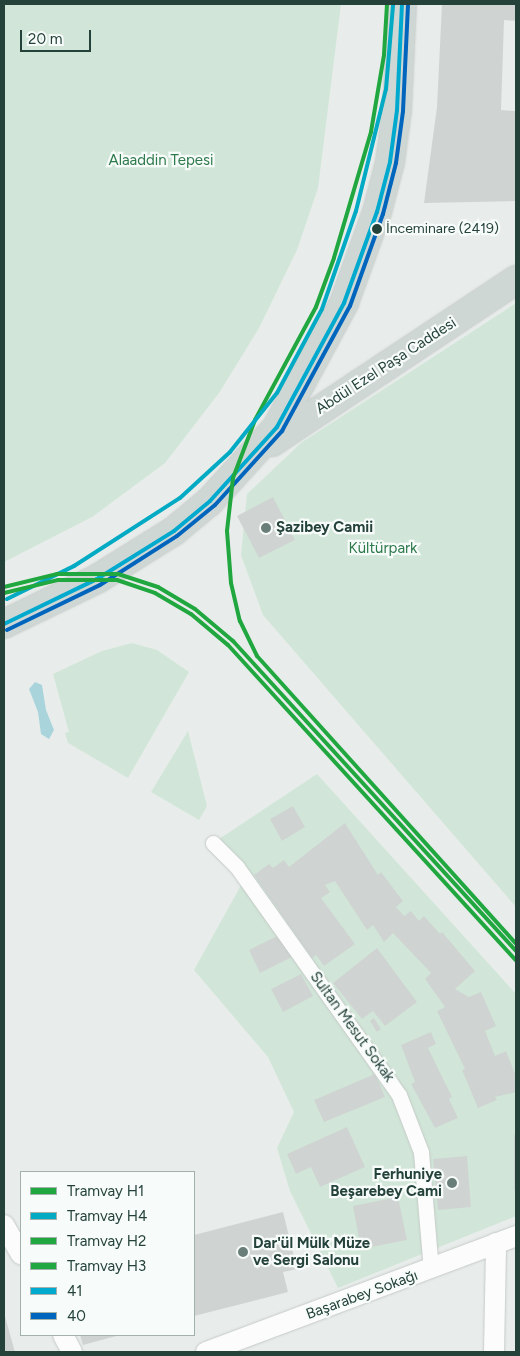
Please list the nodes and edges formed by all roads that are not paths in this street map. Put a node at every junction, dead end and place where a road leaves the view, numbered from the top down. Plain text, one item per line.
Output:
1 (402, 4) edge
2 (516, 280) edge
3 (256, 452) junction
4 (4, 624) edge
5 (212, 843) dead end
6 (4, 1225) edge
7 (516, 1236) edge
8 (496, 1243) junction
9 (20, 1253) edge
10 (432, 1270) junction
11 (64, 1336) edge
12 (72, 1352) edge
13 (206, 1352) edge
14 (494, 1352) edge

1 - 3 main road
2 - 3 main road, Abdül Ezel Paşa Caddesi
3 - 4 main road
5 - 10 street, Sultan Mesut Sokak
6 - 9 street
7 - 8 street, Başarabey Sokağı
8 - 10 street, Başarabey Sokağı
8 - 14 street
10 - 13 street, Başarabey Sokağı
11 - 12 street

